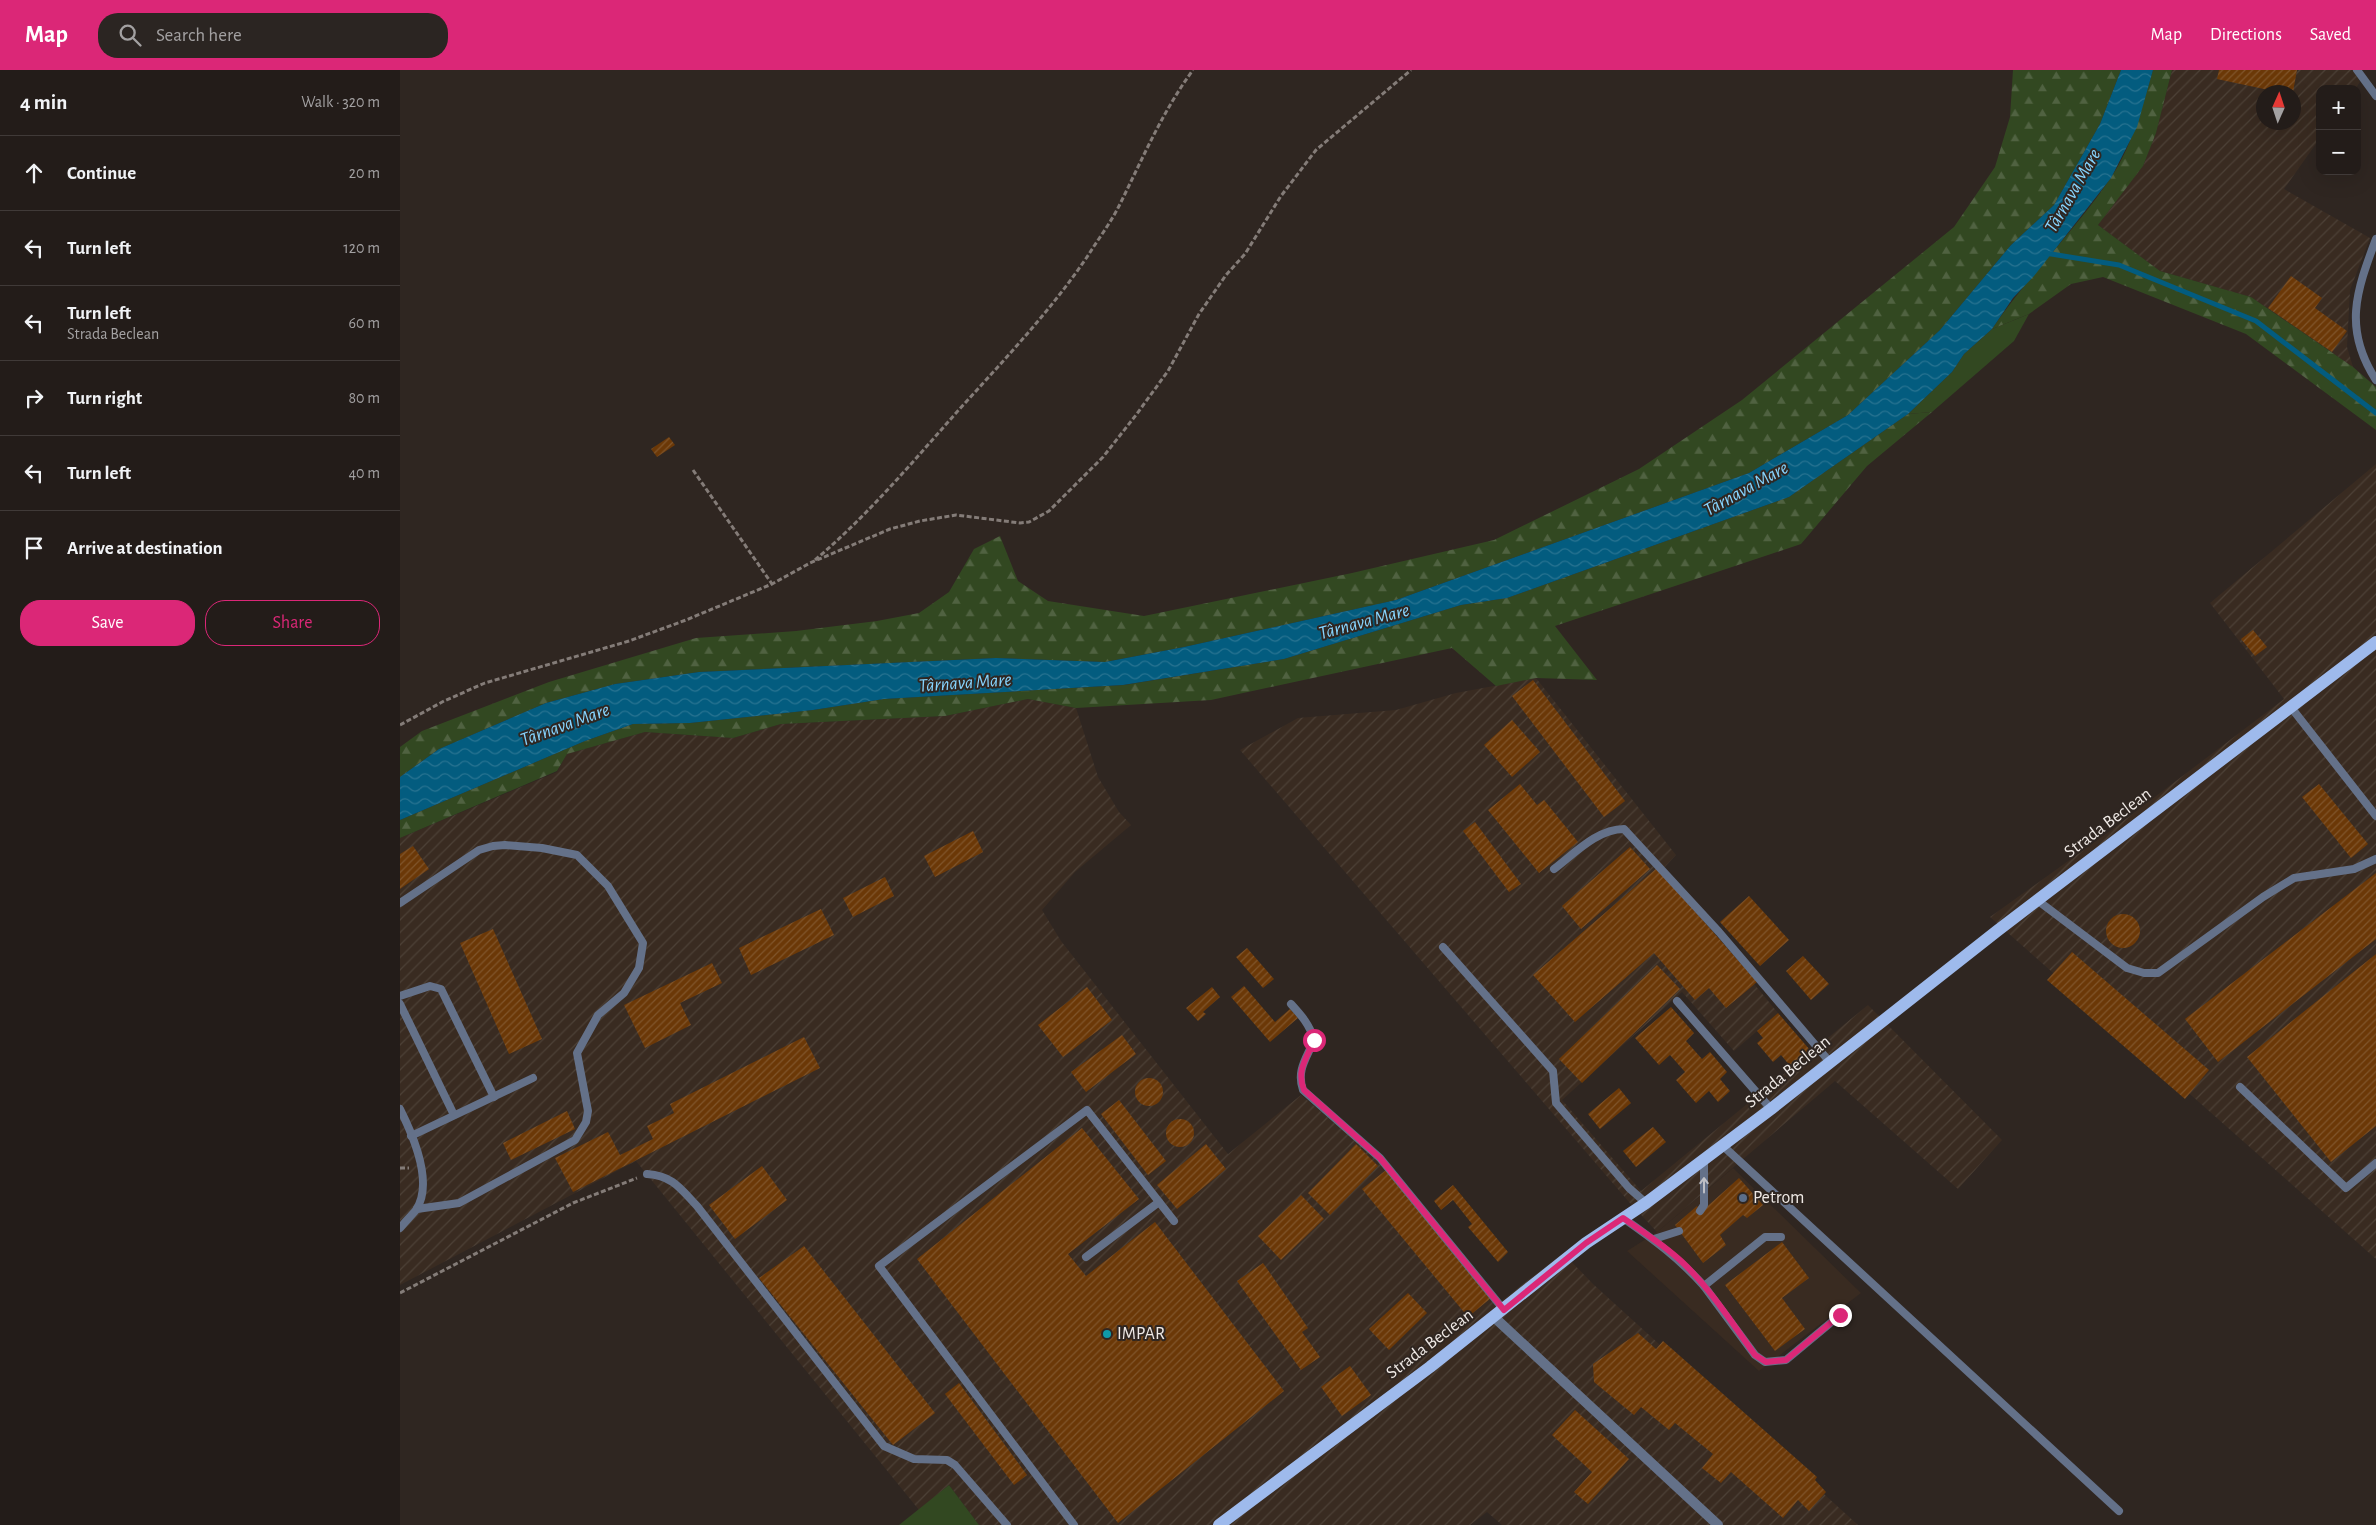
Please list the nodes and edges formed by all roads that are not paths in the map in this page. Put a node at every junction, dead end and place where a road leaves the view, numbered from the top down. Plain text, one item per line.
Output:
1 (2358, 70) edge
2 (2376, 96) edge
3 (2376, 239) edge
4 (2376, 380) edge
5 (2376, 642) edge
6 (2290, 706) junction
7 (2376, 816) edge
8 (2376, 859) edge
9 (1554, 869) dead end
10 (2037, 900) junction
11 (400, 903) edge
12 (1443, 947) dead end
13 (400, 996) edge
14 (1678, 1001) dead end
15 (400, 1004) edge
16 (1290, 1004) dead end
17 (1829, 1061) junction
18 (533, 1078) dead end
19 (2240, 1087) dead end
20 (494, 1097) junction
21 (400, 1109) edge
22 (1771, 1109) junction
23 (454, 1115) junction
24 (411, 1136) junction
25 (1722, 1145) junction
26 (1704, 1158) junction
27 (2376, 1163) edge
28 (647, 1174) road end
29 (1158, 1202) junction
30 (1646, 1203) junction
31 (417, 1209) junction
32 (1700, 1211) dead end
33 (1623, 1218) junction
34 (1174, 1221) dead end
35 (400, 1228) edge
36 (1679, 1230) dead end
37 (1781, 1237) dead end
38 (1654, 1239) junction
39 (1086, 1257) dead end
40 (1704, 1286) junction
41 (1499, 1314) junction
42 (1840, 1315) dead end
43 (2119, 1511) dead end
44 (1007, 1525) edge
45 (1074, 1525) edge
46 (1219, 1525) edge
47 (1718, 1525) edge

1 - 2 lane
3 - 4 lane
5 - 6 main road, Strada Beclean
6 - 7 lane
6 - 10 main road, Strada Beclean
8 - 10 lane
9 - 17 lane
10 - 17 main road, Strada Beclean
11 - 31 lane
12 - 30 lane
13 - 20 lane
14 - 22 lane
15 - 23 lane
16 - 41 lane
17 - 22 main road, Strada Beclean
18 - 20 lane
19 - 27 lane
20 - 23 lane
21 - 24 lane
22 - 25 main road, Strada Beclean
23 - 24 lane
24 - 31 lane
25 - 26 main road, Strada Beclean
25 - 43 lane
26 - 30 main road, Strada Beclean
32 -> 26 lane
28 - 44 lane
29 - 34 lane
29 - 39 lane
29 - 45 lane
30 - 33 main road, Strada Beclean
31 - 35 lane
33 - 38 lane
33 - 41 main road, Strada Beclean
36 - 38 lane
37 - 40 lane
38 - 40 lane
40 - 42 lane
41 - 46 main road, Strada Beclean
41 - 47 street

